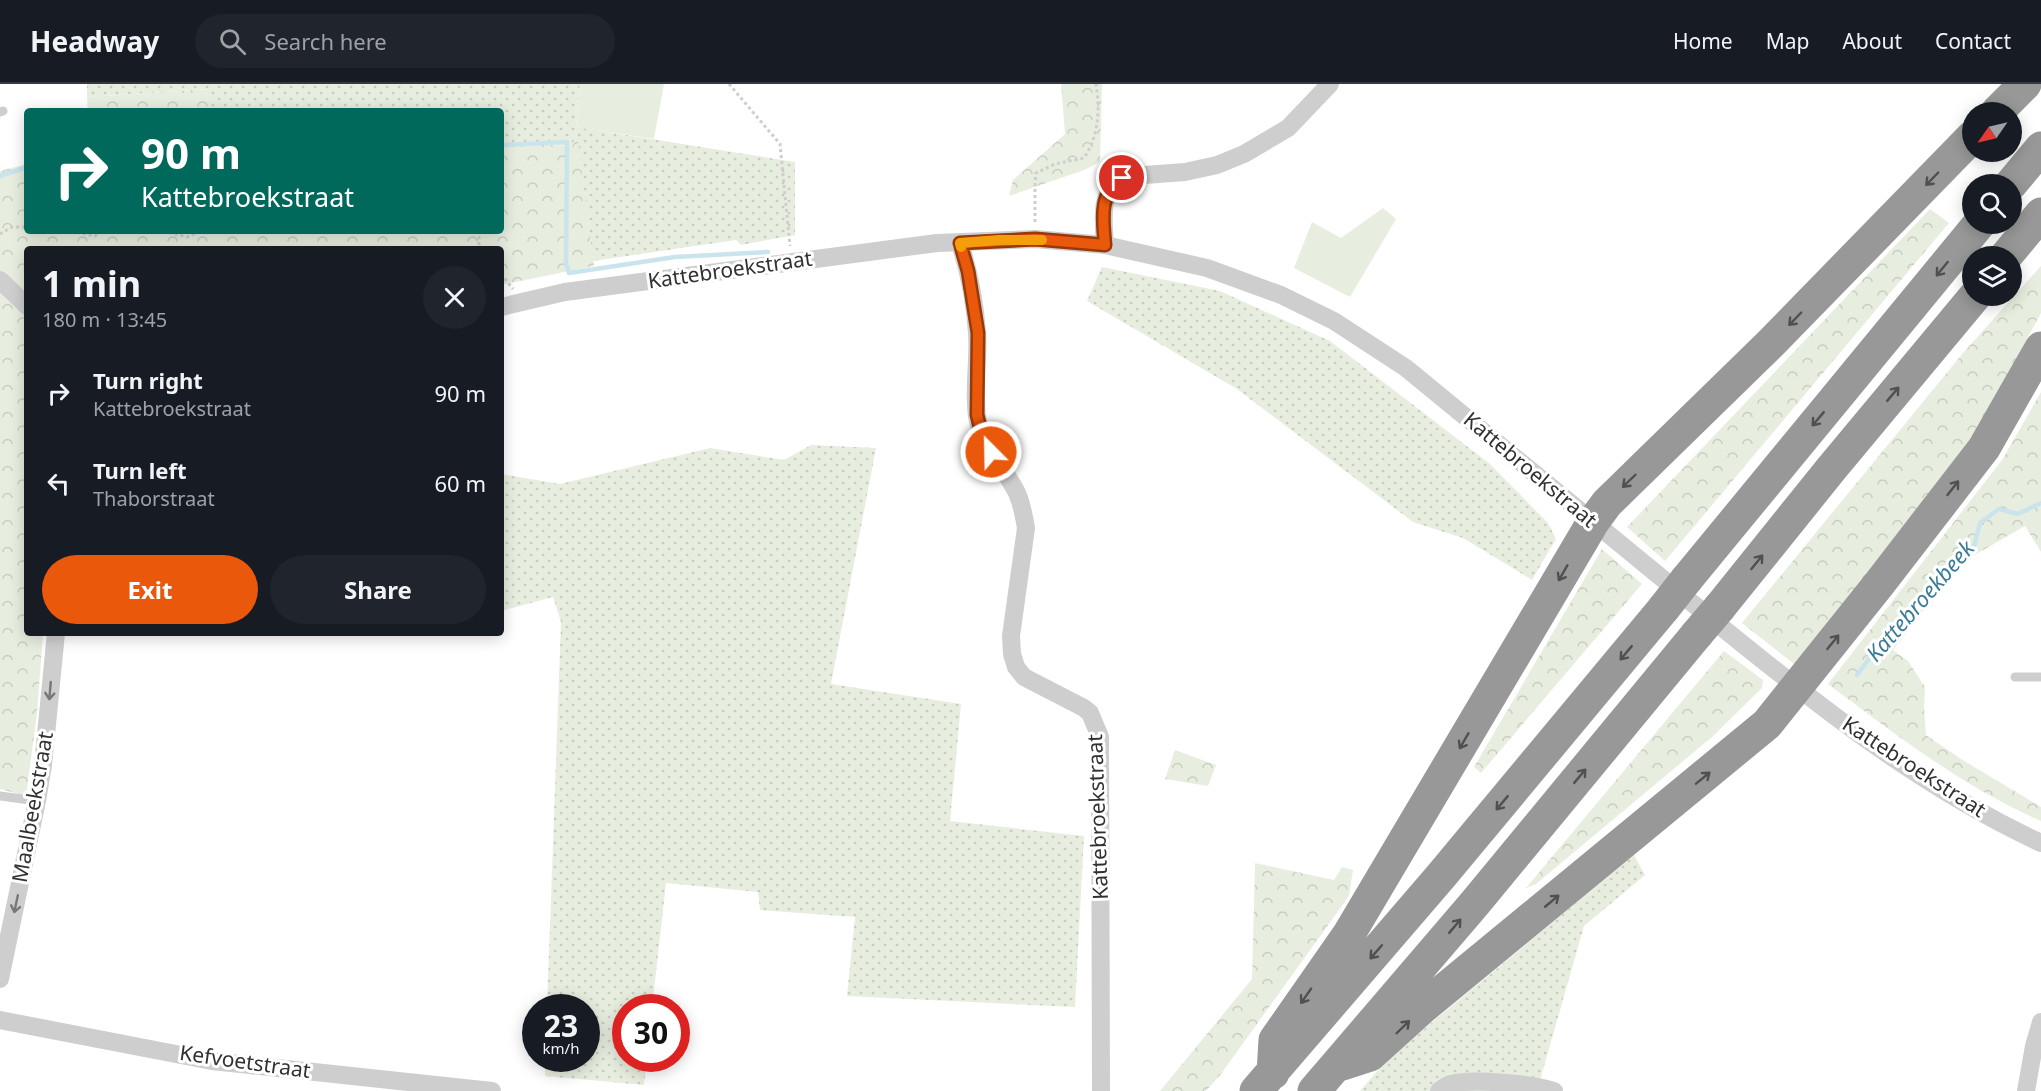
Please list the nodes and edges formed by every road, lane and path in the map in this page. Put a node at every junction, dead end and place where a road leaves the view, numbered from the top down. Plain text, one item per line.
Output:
1 (729, 84) edge
2 (1096, 84) edge
3 (1330, 84) edge
4 (2025, 84) edge
5 (2007, 102) edge
6 (1962, 147) edge
7 (2041, 148) edge
8 (2019, 174) edge
9 (2041, 214) edge
10 (24, 227) edge
11 (0, 234) edge
12 (175, 234) edge
13 (194, 234) edge
14 (1971, 234) edge
15 (1035, 239) junction
16 (960, 243) junction
17 (1105, 245) junction
18 (2014, 246) edge
19 (792, 262) junction
20 (0, 280) edge
21 (24, 303) edge
22 (504, 306) edge
23 (1966, 306) edge
24 (2041, 348) edge
25 (1593, 522) junction
26 (56, 636) edge
27 (2015, 677) dead end
28 (2041, 677) edge
29 (1796, 687) junction
30 (0, 796) edge
31 (38, 801) junction
32 (2041, 843) edge
33 (0, 979) edge
34 (0, 1020) edge
35 (2041, 1022) edge
36 (1336, 1066) junction
37 (1264, 1082) edge
38 (492, 1091) edge
39 (1101, 1091) edge
40 (1314, 1091) edge
41 (1439, 1091) edge
42 (1554, 1091) edge
43 (2026, 1091) edge

1 - 19 path
2 - 15 path
3 - 17 street
4 - 5 highway
6 -> 25 highway
7 - 8 highway
9 - 18 highway
10 - 11 path
12 - 13 path
14 -> 37 highway, bridge
15 - 16 street, Kattebroekstraat
15 - 17 street, Kattebroekstraat
16 - 19 street, Kattebroekstraat
16 - 39 street, Kattebroekstraat
17 - 25 street, Kattebroekstraat
19 - 22 street, Kattebroekstraat
20 - 21 street
36 -> 23 highway, bridge
29 -> 24 highway
25 - 29 street, Kattebroekstraat
25 -> 37 highway
26 -> 31 street, Maalbeekstraat
27 - 28 lane
29 - 32 street, Kattebroekstraat
36 -> 29 highway
30 - 31 lane
31 -> 33 street, Maalbeekstraat
34 - 38 street, Kefvoetstraat
35 - 43 street
36 - 40 highway
41 - 42 street

